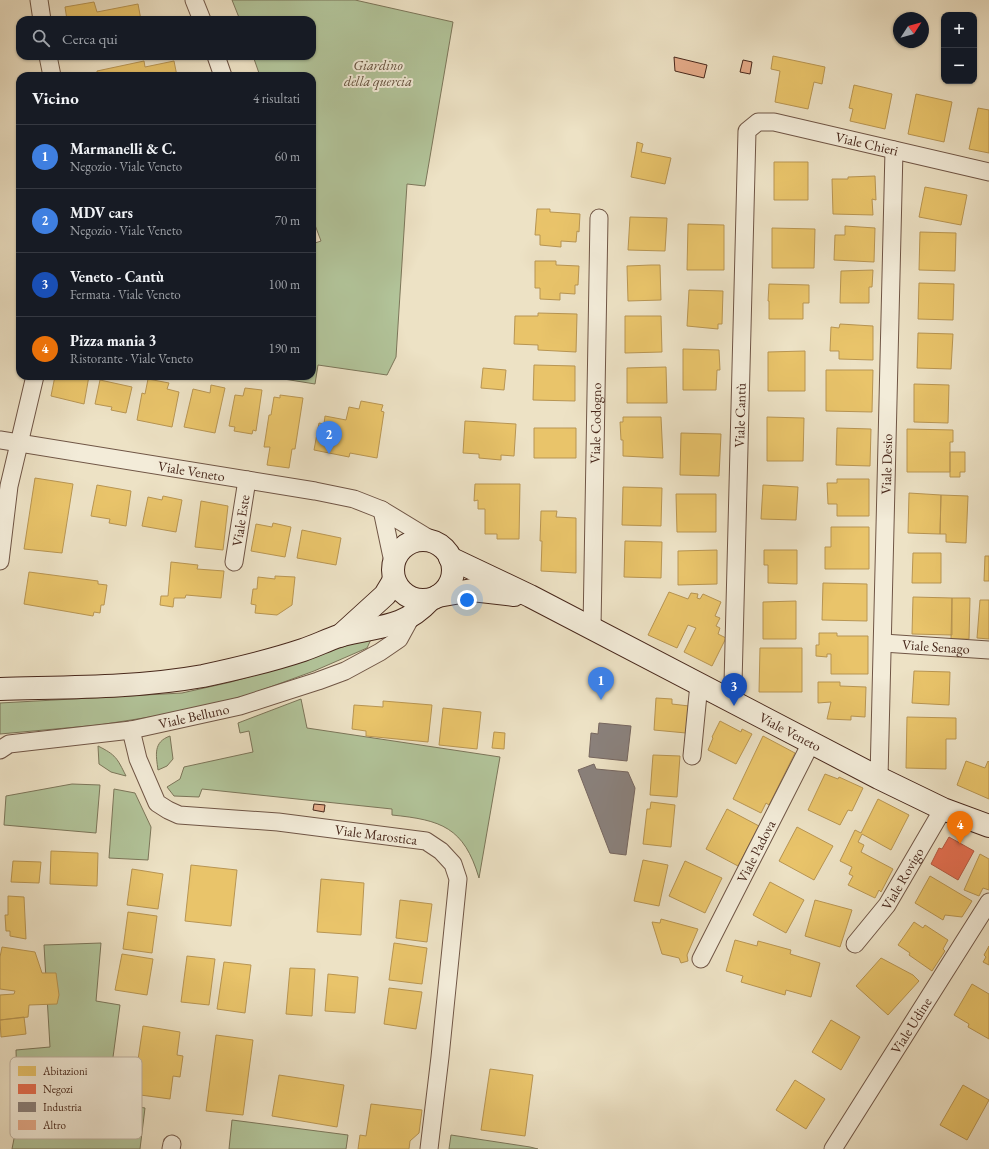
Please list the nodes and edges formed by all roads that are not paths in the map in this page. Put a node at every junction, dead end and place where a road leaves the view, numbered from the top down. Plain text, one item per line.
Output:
1 (39, 0) edge
2 (194, 0) edge
3 (41, 16) edge
4 (200, 16) edge
5 (49, 60) edge
6 (218, 60) edge
7 (51, 72) edge
8 (222, 72) edge
9 (747, 131) joint
10 (894, 150) junction
11 (989, 172) edge
12 (599, 218) dead end
13 (34, 380) edge
14 (0, 440) edge
15 (19, 443) junction
16 (247, 480) junction
17 (382, 510) junction
18 (433, 542) junction
19 (450, 558) junction
20 (0, 561) edge
21 (234, 562) dead end
22 (391, 579) junction
23 (530, 596) junction
24 (434, 598) junction
25 (411, 616) junction
26 (385, 627) junction
27 (592, 628) junction
28 (340, 636) junction
29 (883, 644) junction
30 (989, 650) edge
31 (380, 652) junction
32 (699, 684) junction
33 (0, 689) edge
34 (730, 700) junction
35 (131, 730) junction
36 (811, 743) junction
37 (0, 750) edge
38 (692, 756) dead end
39 (879, 778) junction
40 (943, 809) junction
41 (989, 826) edge
42 (989, 902) edge
43 (855, 944) dead end
44 (702, 959) dead end
45 (429, 1149) edge
46 (833, 1149) edge

1 - 3 street
2 - 4 street
5 - 7 street
6 - 8 street
9 - 10 street, Viale Chieri
9 - 34 street, Viale Cantù
10 - 11 street, Viale Chieri
10 - 29 street, Viale Desio
12 - 27 street, Viale Codogno
13 - 15 street
14 - 15 street, Viale Veneto
15 - 16 street, Viale Veneto
15 - 20 street
16 - 17 street, Viale Veneto
16 - 21 street, Viale Este
17 - 18 street, Viale Veneto
17 - 22 street
18 - 19 main road
18 - 22 main road
19 - 23 main road, Viale Veneto
19 - 24 main road
22 - 24 main road
22 - 26 main road
22 - 28 main road
23 - 24 main road, Viale Veneto
23 - 27 main road, Viale Veneto
24 - 25 main road
25 - 26 main road
25 - 31 street, Viale Belluno
26 - 28 main road
26 - 31 street
27 - 32 main road, Viale Veneto
28 - 33 main road
29 - 30 street, Viale Senago
29 - 39 street, Viale Desio
31 - 35 street, Viale Belluno
32 - 34 main road, Viale Veneto
32 - 38 street
34 - 36 main road, Viale Veneto
35 - 37 street, Viale Belluno
35 - 45 street, Viale Marostica
36 - 39 main road, Viale Veneto
36 - 44 street, Viale Padova
39 - 40 main road, Viale Veneto
40 - 41 main road, Viale Veneto
40 - 43 street, Viale Rovigo
42 - 46 street, Viale Udine

